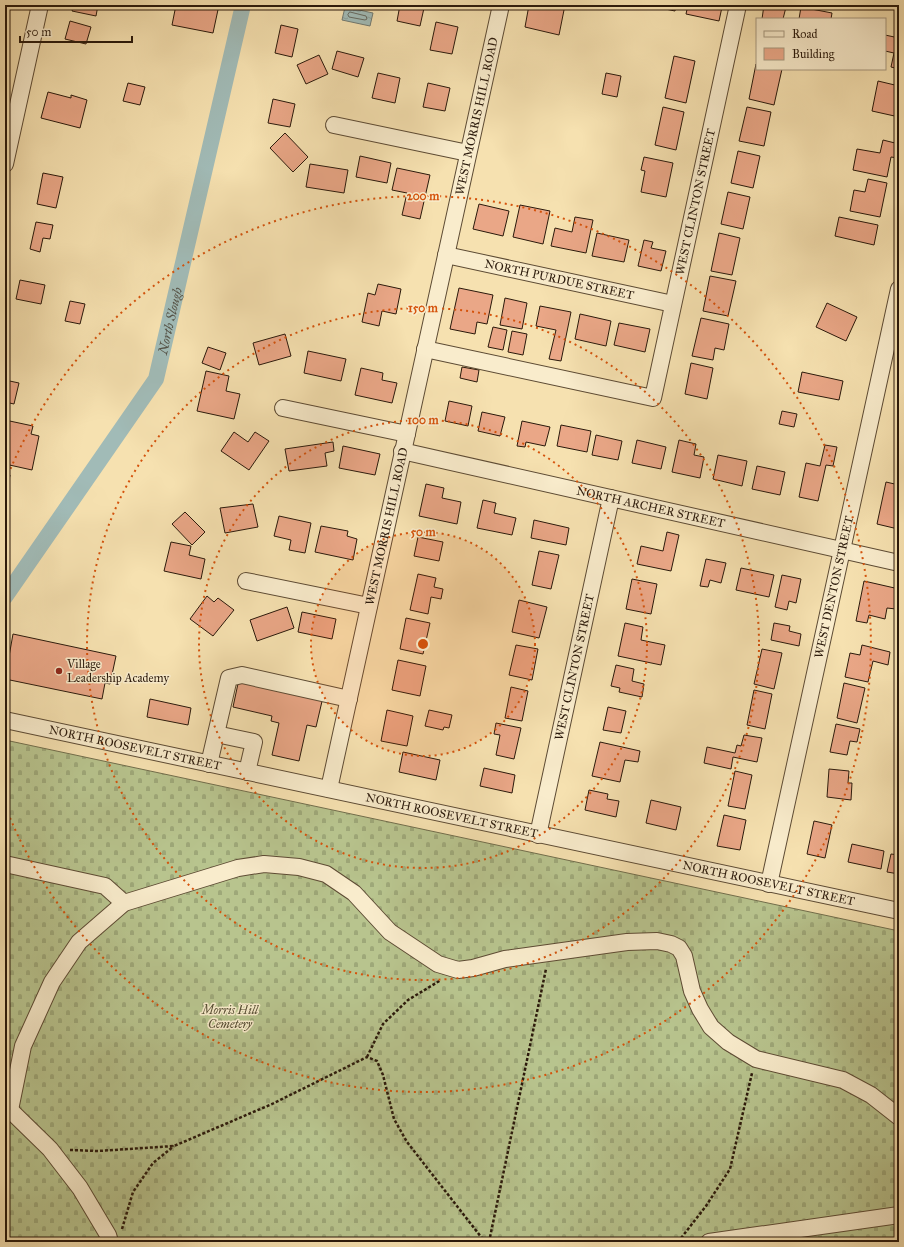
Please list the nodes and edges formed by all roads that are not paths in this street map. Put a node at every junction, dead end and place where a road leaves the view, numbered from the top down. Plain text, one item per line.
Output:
1 (40, 5) edge
2 (501, 5) edge
3 (738, 5) edge
4 (334, 125) dead end
5 (468, 153) junction
6 (5, 164) edge
7 (446, 255) junction
8 (899, 289) edge
9 (674, 304) junction
10 (425, 349) junction
11 (283, 408) dead end
12 (407, 434) junction
13 (402, 451) junction
14 (611, 498) junction
15 (842, 550) junction
16 (899, 563) edge
17 (246, 581) dead end
18 (369, 606) junction
19 (349, 699) junction
20 (5, 720) edge
21 (216, 734) junction
22 (210, 764) junction
23 (247, 772) junction
24 (329, 789) junction
25 (538, 835) junction
26 (5, 864) edge
27 (769, 884) junction
28 (124, 903) junction
29 (899, 911) edge
30 (8, 1110) edge
31 (899, 1117) edge
32 (899, 1215) edge
33 (115, 1238) edge
34 (709, 1242) edge

1 - 6 street
2 - 5 street, WEST MORRIS HILL ROAD
3 - 9 street, WEST CLINTON STREET
4 - 5 street
5 - 7 street, WEST MORRIS HILL ROAD
7 - 9 street, NORTH PURDUE STREET
7 - 10 street, WEST MORRIS HILL ROAD
8 - 15 street, WEST DENTON STREET
9 - 10 street, WEST CLINTON STREET
10 - 12 street, WEST MORRIS HILL ROAD
11 - 12 street
12 - 13 street, WEST MORRIS HILL ROAD
13 - 14 street, NORTH ARCHER STREET
13 - 18 street, WEST MORRIS HILL ROAD
14 - 15 street, NORTH ARCHER STREET
14 - 25 street, WEST CLINTON STREET
15 - 16 street, NORTH ARCHER STREET
15 - 27 street, WEST DENTON STREET
17 - 18 street
18 - 19 street, WEST MORRIS HILL ROAD
19 - 21 street
19 - 24 street, WEST MORRIS HILL ROAD
20 - 22 street, NORTH ROOSEVELT STREET
21 - 22 street
21 - 23 street
22 - 23 street, NORTH ROOSEVELT STREET
23 - 24 street, NORTH ROOSEVELT STREET
24 - 25 street, NORTH ROOSEVELT STREET
25 - 27 street, NORTH ROOSEVELT STREET
26 - 28 street
27 - 29 street, NORTH ROOSEVELT STREET
28 - 30 street
28 - 31 street
30 - 33 street
32 - 34 street

